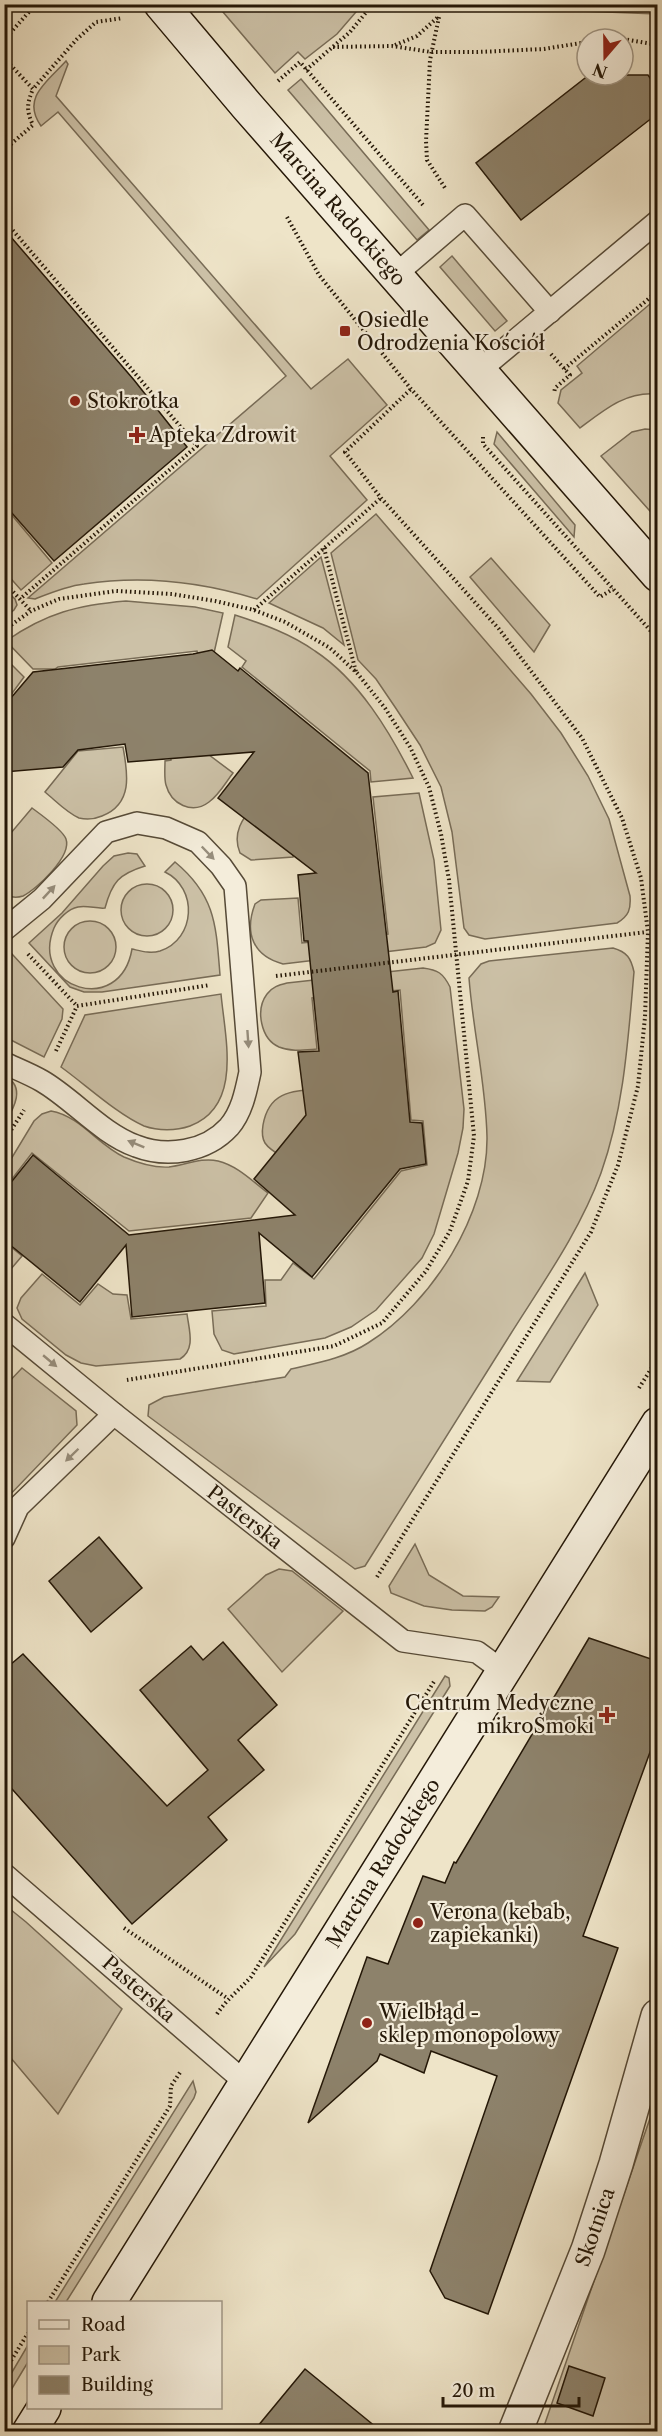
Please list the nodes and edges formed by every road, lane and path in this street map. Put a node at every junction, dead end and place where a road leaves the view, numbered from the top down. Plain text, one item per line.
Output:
1 (36, 4) edge
2 (373, 4) edge
3 (146, 10) edge
4 (4, 40) edge
5 (635, 41) edge
6 (575, 44) edge
7 (657, 45) edge
8 (392, 46) junction
9 (333, 47) junction
10 (431, 52) junction
11 (4, 58) edge
12 (306, 70) dead end
13 (33, 89) junction
14 (4, 150) edge
15 (285, 213) dead end
16 (465, 215) junction
17 (4, 220) edge
18 (657, 221) edge
19 (395, 274) junction
20 (657, 291) edge
21 (550, 312) junction
22 (564, 369) dead end
23 (480, 370) junction
24 (411, 389) junction
25 (482, 433) dead end
26 (381, 498) junction
27 (324, 548) junction
28 (657, 574) edge
29 (4, 582) edge
30 (613, 590) junction
31 (20, 599) junction
32 (254, 610) junction
33 (31, 611) junction
34 (4, 630) edge
35 (657, 639) edge
36 (357, 673) junction
37 (5, 929) edge
38 (648, 932) junction
39 (456, 954) junction
40 (243, 980) junction
41 (4, 1063) edge
42 (4, 1324) edge
43 (81, 1388) junction
44 (114, 1414) junction
45 (657, 1425) edge
46 (4, 1538) edge
47 (370, 1587) dead end
48 (440, 1646) junction
49 (503, 1671) junction
50 (4, 1874) edge
51 (116, 1922) dead end
52 (227, 1998) junction
53 (657, 2016) edge
54 (199, 2042) junction
55 (246, 2083) junction
56 (49, 2301) edge
57 (110, 2301) edge
58 (27, 2335) edge
59 (4, 2372) edge
60 (43, 2409) edge
61 (29, 2432) edge
62 (515, 2432) edge

1 - 4 path
2 - 9 path
3 - 13 path
3 - 19 street, Marcina Radockiego
5 - 7 path
6 - 10 path
8 - 9 path
8 - 10 path
8 - 10 path
9 - 12 path
10 - 16 path
11 - 13 path
13 - 14 path
15 - 24 path
16 - 19 lane
16 - 21 lane
17 - 31 path
18 - 21 lane
19 - 23 street, Marcina Radockiego
20 - 22 path
21 - 23 lane
23 - 28 street, Marcina Radockiego
24 - 26 path
24 - 30 path
25 - 30 path
26 - 27 path
26 - 38 path
27 - 32 path
27 - 36 path
28 - 30 path
29 - 31 path
30 - 35 path
31 - 33 path
32 - 33 path
32 - 36 path
33 - 34 path
36 - 39 path
37 - 40 path
37 -> 40 lane
38 - 39 path
38 - 47 path
39 - 40 path
39 - 43 path
40 -> 41 lane
42 -> 43 lane, Pasterska
43 - 44 lane, Pasterska
44 -> 46 lane
44 - 48 lane, Pasterska
45 - 49 street, Marcina Radockiego
48 - 49 lane, Pasterska
48 - 52 path
49 - 55 street, Marcina Radockiego
50 - 54 lane, Pasterska
51 - 52 path
52 - 54 path
53 - 62 street, Skotnica
54 - 55 lane, Pasterska
54 - 56 path
55 - 57 street, Marcina Radockiego
58 - 59 path
60 - 61 street

